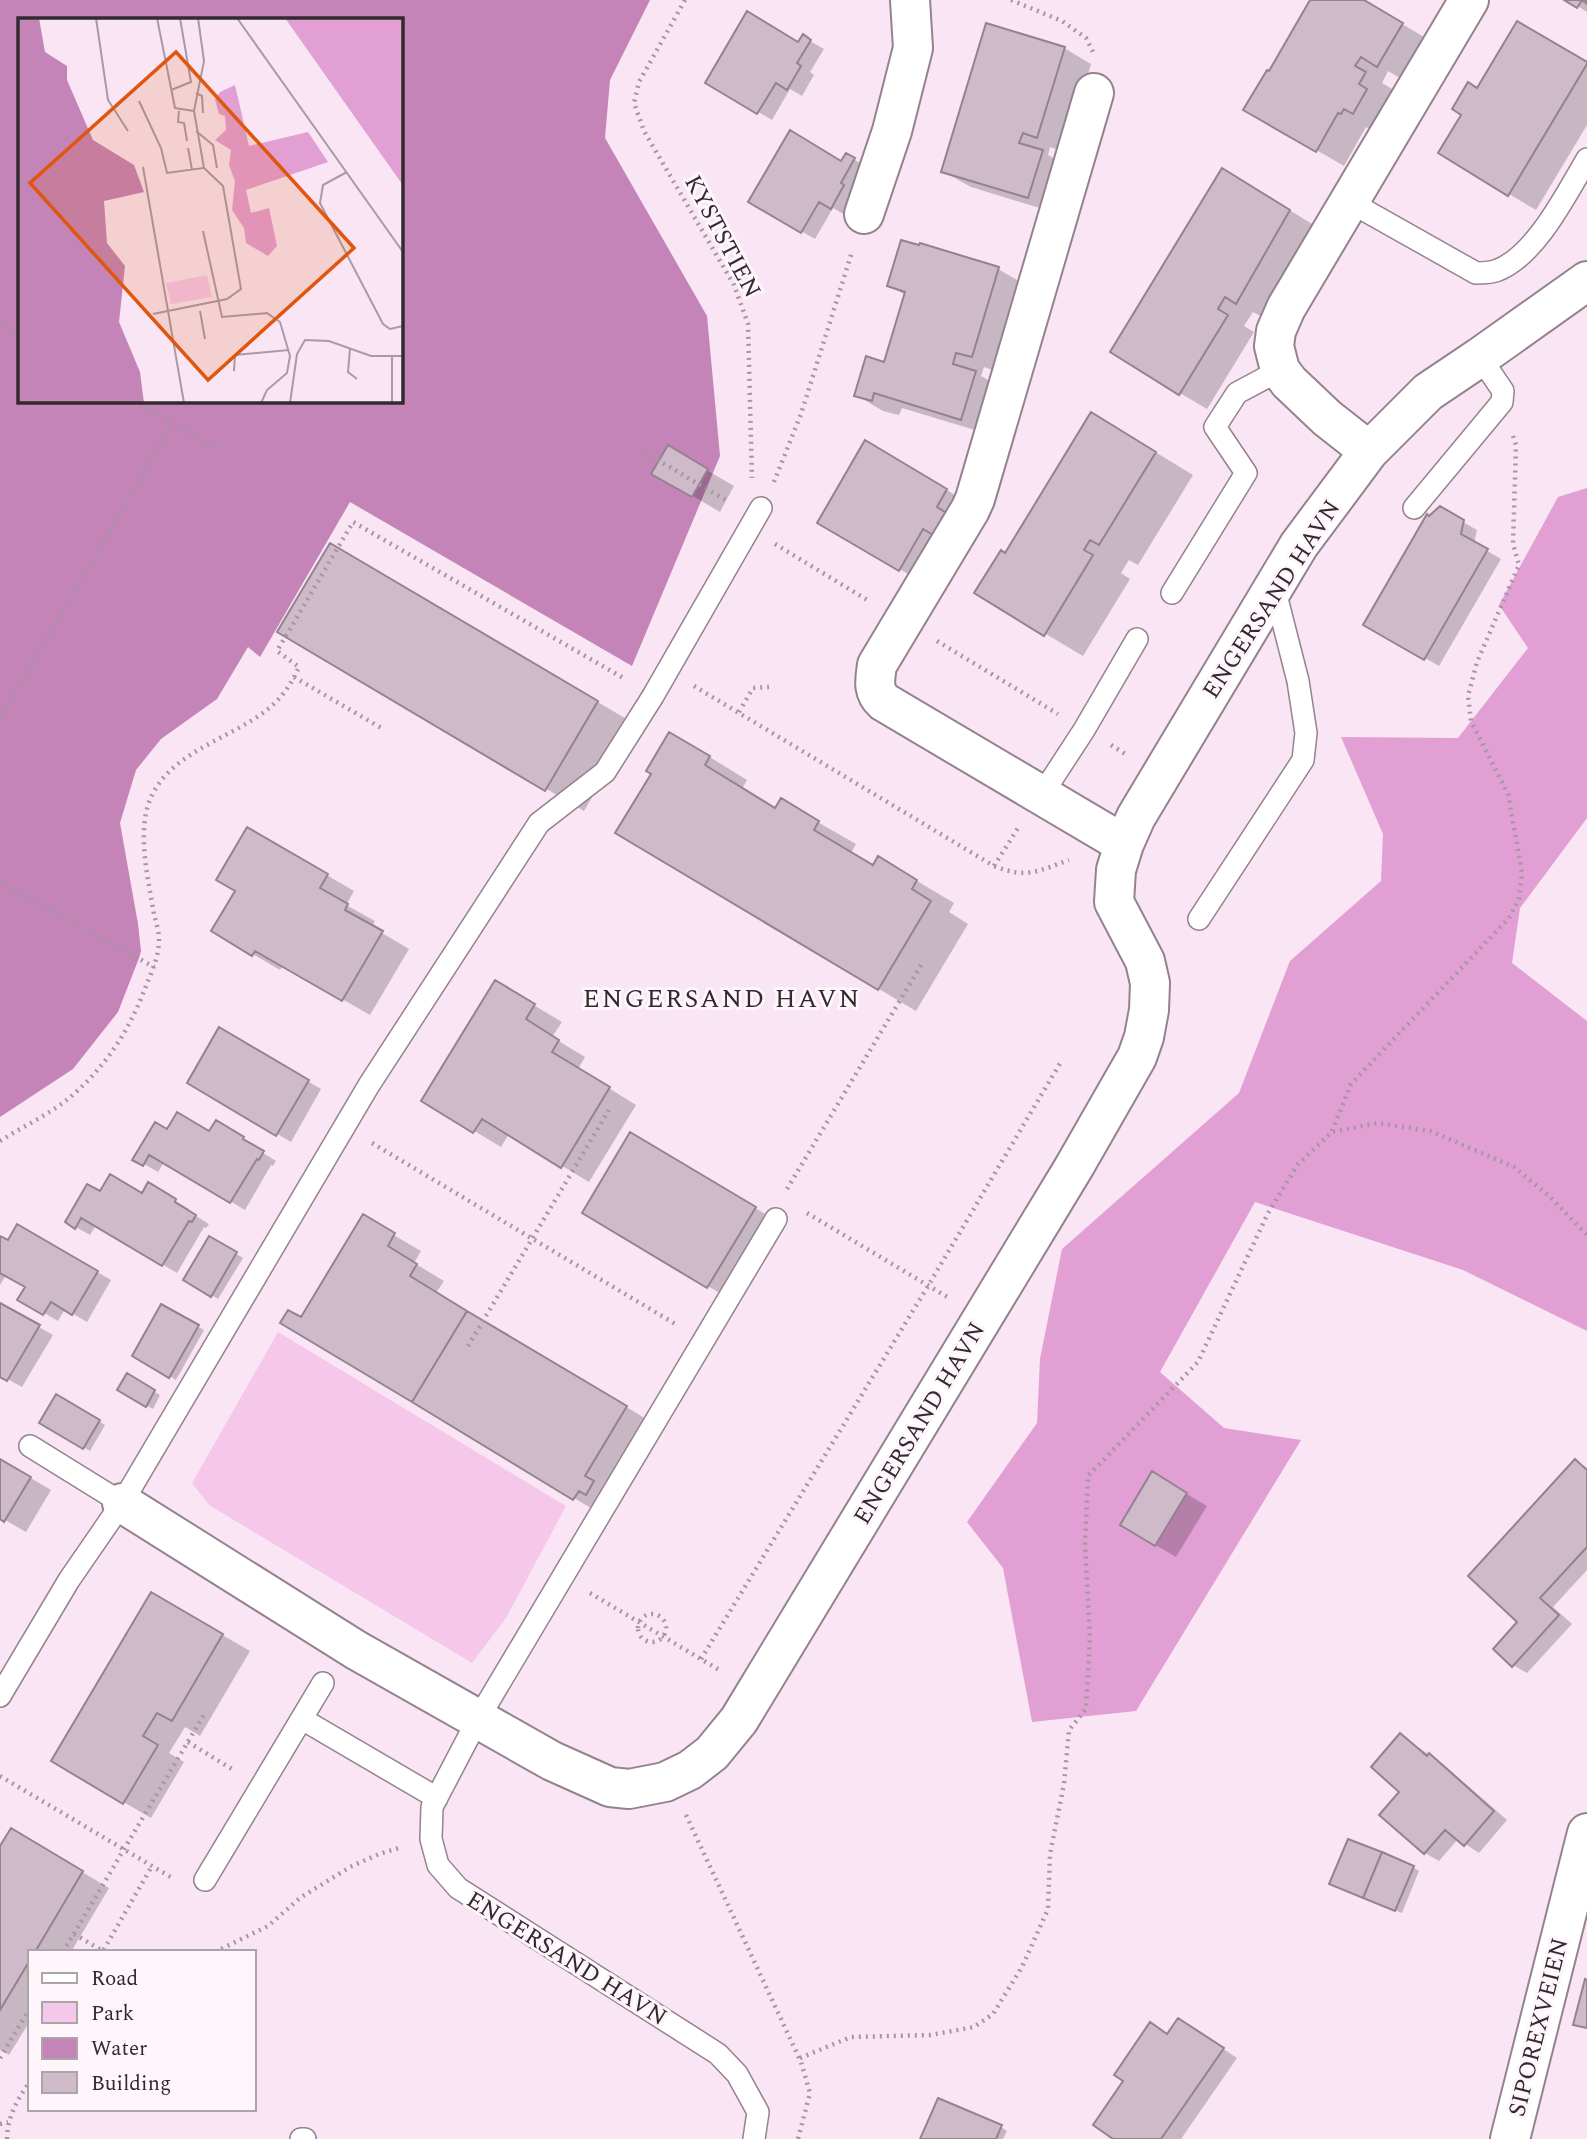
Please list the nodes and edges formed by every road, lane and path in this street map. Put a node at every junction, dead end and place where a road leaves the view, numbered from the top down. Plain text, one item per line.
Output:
1 (685, 0) edge
2 (910, 0) edge
3 (1011, 0) edge
4 (1469, 0) edge
5 (1094, 93) joint
6 (1587, 159) edge
7 (1350, 202) junction
8 (864, 214) joint
9 (1587, 281) edge
10 (0, 325) edge
11 (18, 334) edge
12 (1480, 358) junction
13 (1280, 370) junction
14 (136, 402) edge
15 (1502, 402) junction
16 (173, 422) junction
17 (216, 448) dead end
18 (639, 449) dead end
19 (1369, 452) junction
20 (761, 508) junction
21 (1414, 508) dead end
22 (749, 529) junction
23 (1274, 587) junction
24 (1172, 593) dead end
25 (903, 621) junction
26 (1137, 639) dead end
27 (668, 670) junction
28 (294, 677) junction
29 (769, 687) dead end
30 (653, 696) junction
31 (739, 712) junction
32 (0, 719) edge
33 (383, 729) dead end
34 (1084, 730) junction
35 (1161, 775) junction
36 (1041, 796) junction
37 (1124, 844) junction
38 (0, 883) edge
39 (1199, 919) dead end
40 (923, 962) dead end
41 (154, 967) junction
42 (1062, 1060) dead end
43 (609, 1110) dead end
44 (1332, 1132) junction
45 (0, 1141) edge
46 (403, 1161) dead end
47 (782, 1198) junction
48 (776, 1219) joint
49 (1587, 1236) edge
50 (533, 1239) junction
51 (928, 1286) junction
52 (982, 1318) junction
53 (702, 1340) junction
54 (468, 1346) dead end
55 (30, 1446) dead end
56 (122, 1503) junction
57 (562, 1576) junction
58 (639, 1622) junction
59 (664, 1636) junction
60 (701, 1659) junction
61 (323, 1683) dead end
62 (757, 1692) junction
63 (0, 1696) edge
64 (205, 1713) dead end
65 (302, 1719) junction
66 (478, 1719) junction
67 (188, 1742) junction
68 (0, 1776) edge
69 (666, 1782) junction
70 (261, 1787) junction
71 (437, 1798) junction
72 (1587, 1833) edge
73 (431, 1839) junction
74 (124, 1850) junction
75 (152, 1866) junction
76 (205, 1880) joint
77 (74, 1934) junction
78 (64, 1950) edge
79 (101, 1950) edge
80 (104, 1950) edge
81 (219, 1950) edge
82 (28, 2011) edge
83 (0, 2058) edge
84 (800, 2058) junction
85 (28, 2084) edge
86 (8, 2122) junction
87 (0, 2124) edge
88 (7, 2139) edge
89 (754, 2139) edge
90 (798, 2139) edge
91 (1510, 2139) edge

1 - 20 path, KYSTSTIEN
2 - 8 street
3 - 5 path
4 - 7 street
5 - 25 street
6 - 7 lane
7 - 13 street
8 - 20 path
9 - 12 street, ENGERSAND HAVN
10 - 11 path
12 - 15 lane
12 - 19 street, ENGERSAND HAVN
13 - 19 street
13 - 24 lane
14 - 16 path
15 - 21 lane
15 - 44 path
16 - 17 path
16 - 32 path
18 - 22 path
19 - 23 street, ENGERSAND HAVN
20 - 22 lane
22 - 25 path
22 - 27 lane
23 - 35 street, ENGERSAND HAVN
23 - 39 lane
25 - 34 path
25 - 36 street
26 - 34 lane
27 - 30 lane
27 - 31 path
28 - 30 path
28 - 33 path
28 - 41 path
29 - 31 path
30 - 56 lane
31 - 37 path
34 - 35 path
34 - 36 lane
35 - 37 street, ENGERSAND HAVN
36 - 37 street
37 - 52 street, ENGERSAND HAVN
38 - 41 path
40 - 47 path
41 - 45 path
42 - 51 path
43 - 50 path
44 - 49 path
44 - 84 path
46 - 50 path
47 - 48 path
47 - 51 path
48 - 53 lane
50 - 53 path
50 - 54 path
51 - 52 path
51 - 60 path
52 - 62 street, ENGERSAND HAVN
53 - 57 lane
55 - 56 lane
56 - 63 lane
56 - 66 street, ENGERSAND HAVN
57 - 58 path
57 - 66 lane
58 - 59 path
58 - 59 path
58 - 59 path
59 - 60 path
60 - 62 path
61 - 65 lane
62 - 69 street, ENGERSAND HAVN
64 - 67 path
65 - 70 lane
65 - 71 lane
66 - 69 street, ENGERSAND HAVN
66 - 71 lane, ENGERSAND HAVN
67 - 70 path
67 - 74 path
68 - 74 path
69 - 84 path
70 - 76 lane
71 - 73 lane, ENGERSAND HAVN
72 - 91 street, SIPOREXVEIEN
73 - 81 path
73 - 89 lane, ENGERSAND HAVN
74 - 75 path
74 - 77 path
75 - 76 path
75 - 80 path
77 - 78 path
77 - 79 path
82 - 83 path
84 - 90 path
85 - 86 path
86 - 87 path
86 - 88 path

